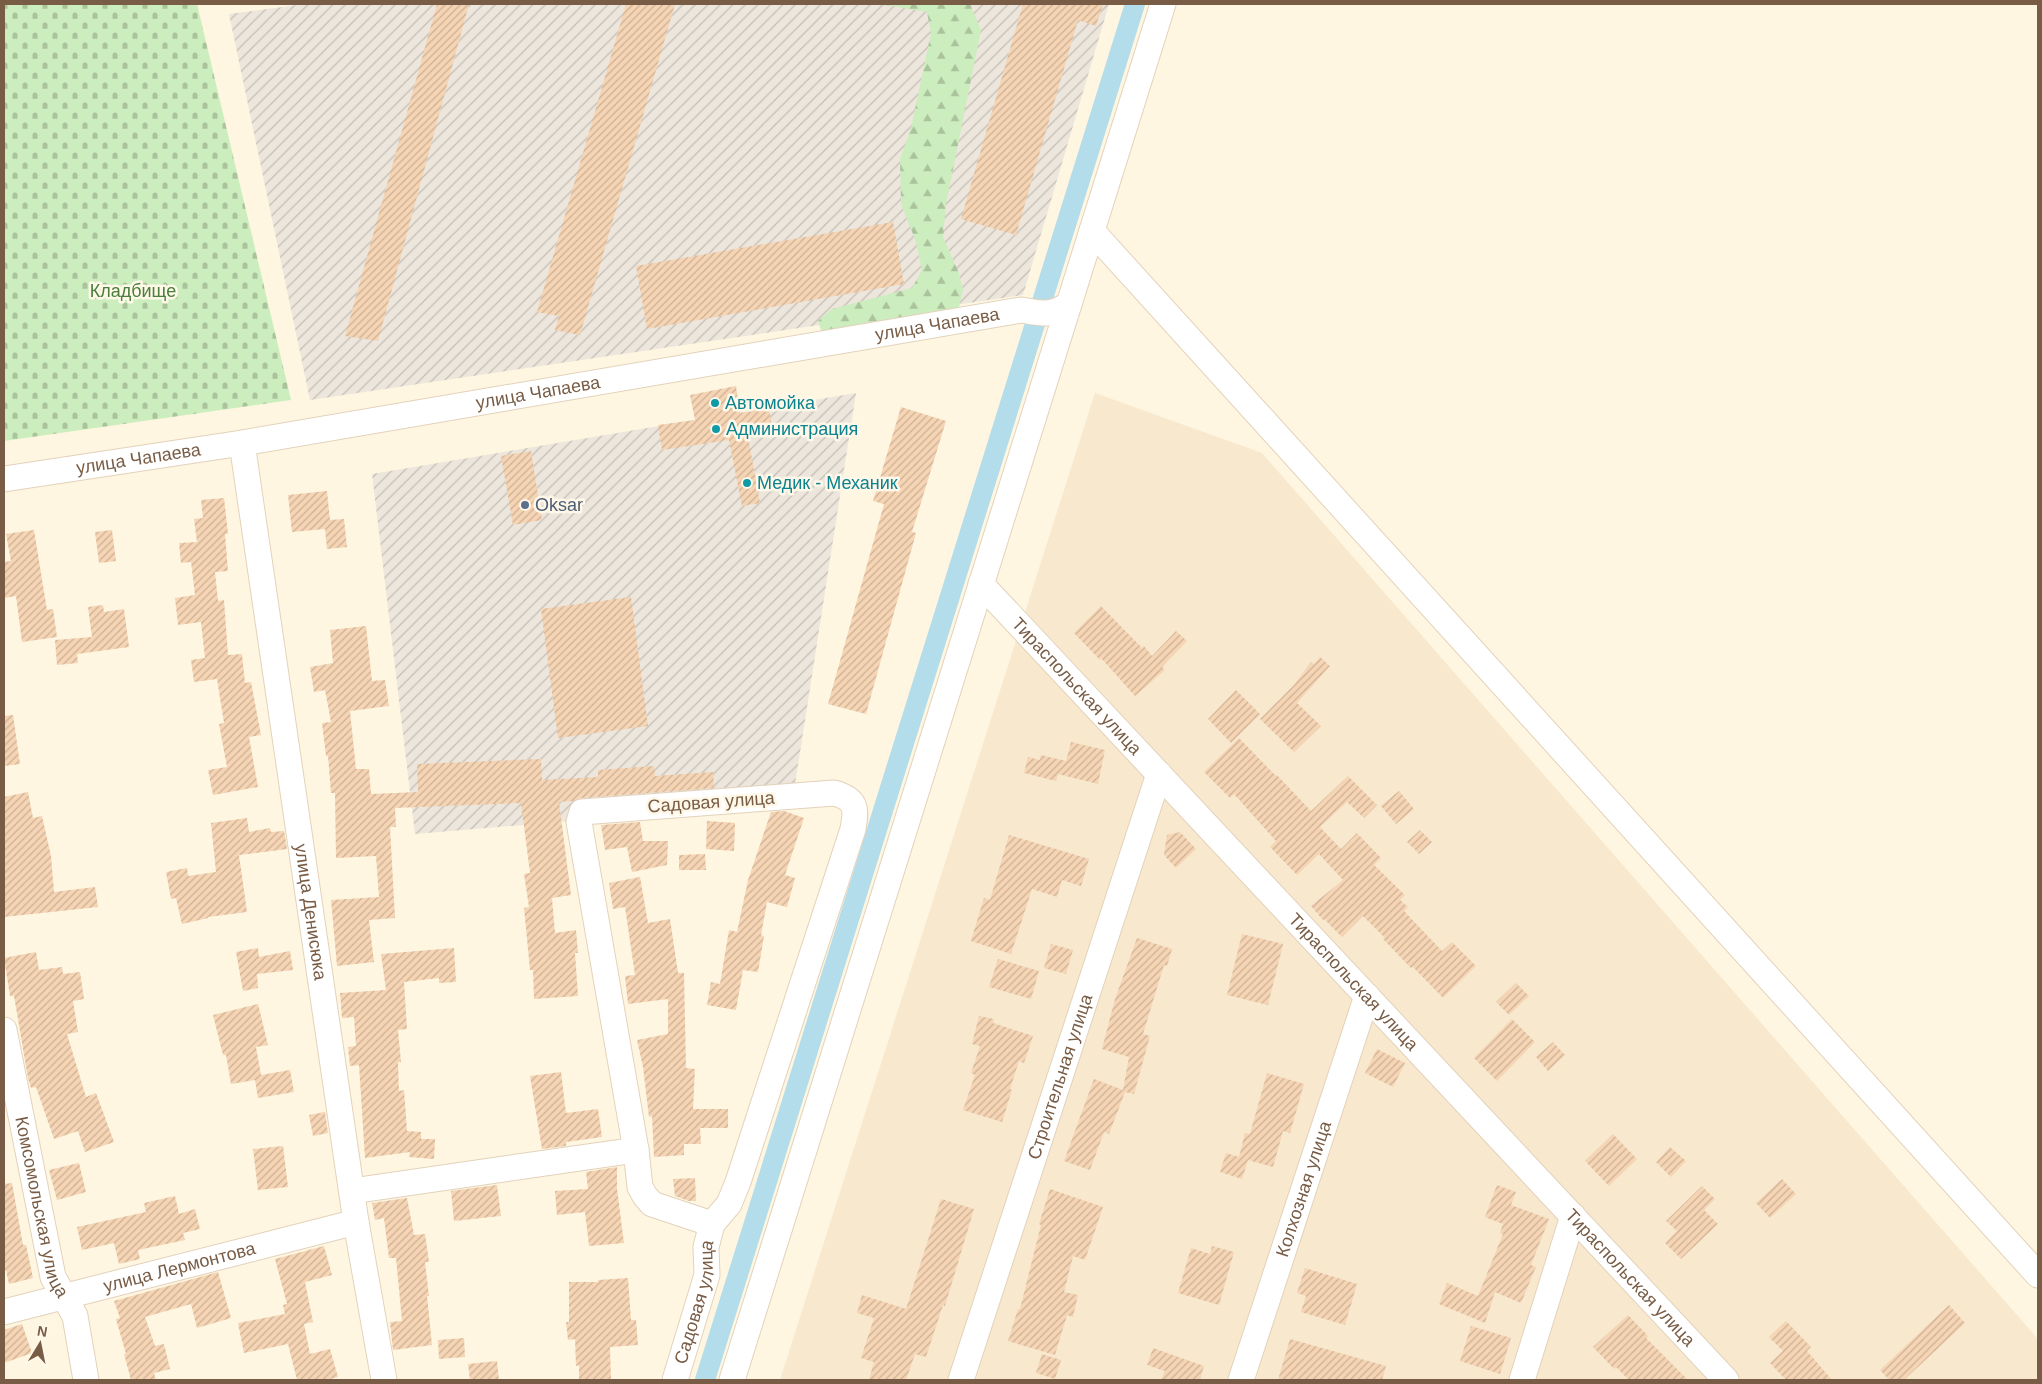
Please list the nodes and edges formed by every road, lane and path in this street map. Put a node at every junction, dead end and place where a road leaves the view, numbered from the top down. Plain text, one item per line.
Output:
1 (1163, 4) edge
2 (1092, 231) junction
3 (1058, 309) junction
4 (242, 443) junction
5 (4, 479) edge
6 (981, 584) junction
7 (1159, 774) junction
8 (1367, 996) junction
9 (4, 1030) edge
10 (636, 1150) junction
11 (352, 1191) junction
12 (1573, 1216) junction
13 (356, 1222) junction
14 (712, 1224) junction
15 (2038, 1275) edge
16 (63, 1296) junction
17 (4, 1312) edge
18 (86, 1380) edge
19 (384, 1380) edge
20 (675, 1380) edge
21 (732, 1380) edge
22 (961, 1380) edge
23 (1241, 1380) edge
24 (1522, 1380) edge
25 (1726, 1380) edge

1 - 2 street
2 - 3 street
2 - 15 street
3 - 4 street, улица Чапаева
3 - 6 street
4 - 5 street, улица Чапаева
4 - 11 street, улица Денисюка
6 - 7 street, Тираспольская улица
6 - 21 street
7 - 8 street, Тираспольская улица
7 - 22 street, Строительная улица
8 - 12 street, Тираспольская улица
8 - 23 street, Колхозная улица
9 - 16 street, Комсомольская улица
10 - 11 street
10 - 14 street, Садовая улица
10 - 14 street, Садовая улица
11 - 13 street, улица Денисюка
12 - 24 street
12 - 25 street, Тираспольская улица
13 - 16 street, улица Лермонтова
13 - 19 street, улица Денисюка
14 - 20 street, Садовая улица
16 - 17 street, улица Лермонтова
16 - 18 street, Комсомольская улица

